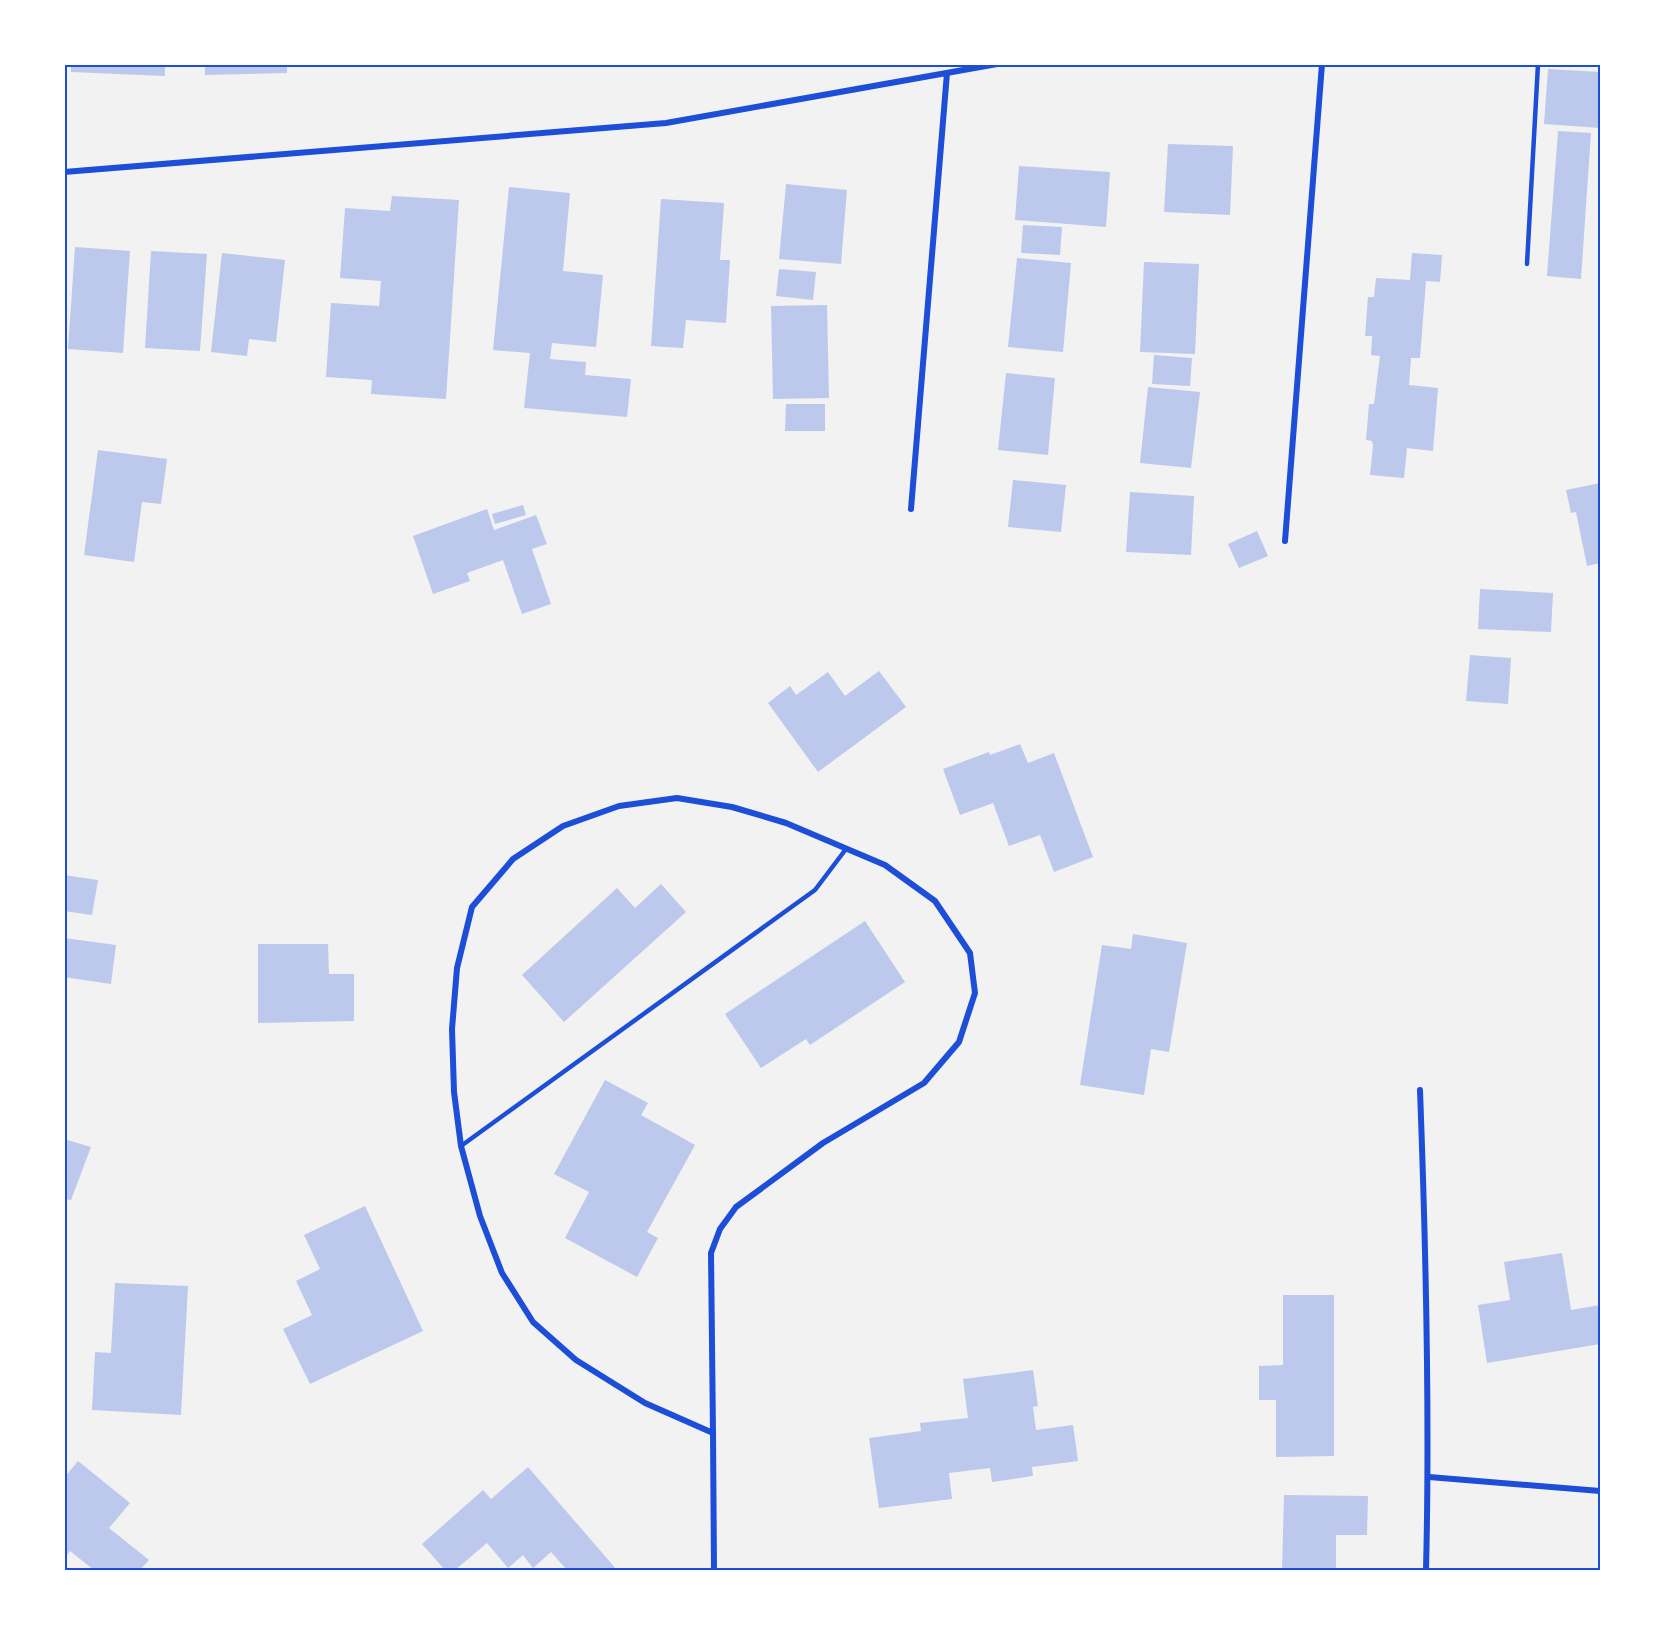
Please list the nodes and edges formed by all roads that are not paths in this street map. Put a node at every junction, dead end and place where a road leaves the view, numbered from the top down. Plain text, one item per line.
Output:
1 (997, 64) edge
2 (1322, 64) edge
3 (1538, 64) edge
4 (947, 73) junction
5 (64, 172) edge
6 (1527, 264) dead end
7 (911, 509) dead end
8 (1285, 541) dead end
9 (846, 849) junction
10 (1420, 1090) dead end
11 (461, 1146) junction
12 (713, 1433) junction
13 (1428, 1477) junction
14 (1600, 1491) edge
15 (714, 1570) edge
16 (1426, 1570) edge

1 - 4 street
2 - 8 street
3 - 6 lane
4 - 5 street
4 - 7 street
9 - 11 lane
9 - 11 street
9 - 12 street
10 - 13 street
11 - 12 street
12 - 15 street
13 - 14 street
13 - 16 street

